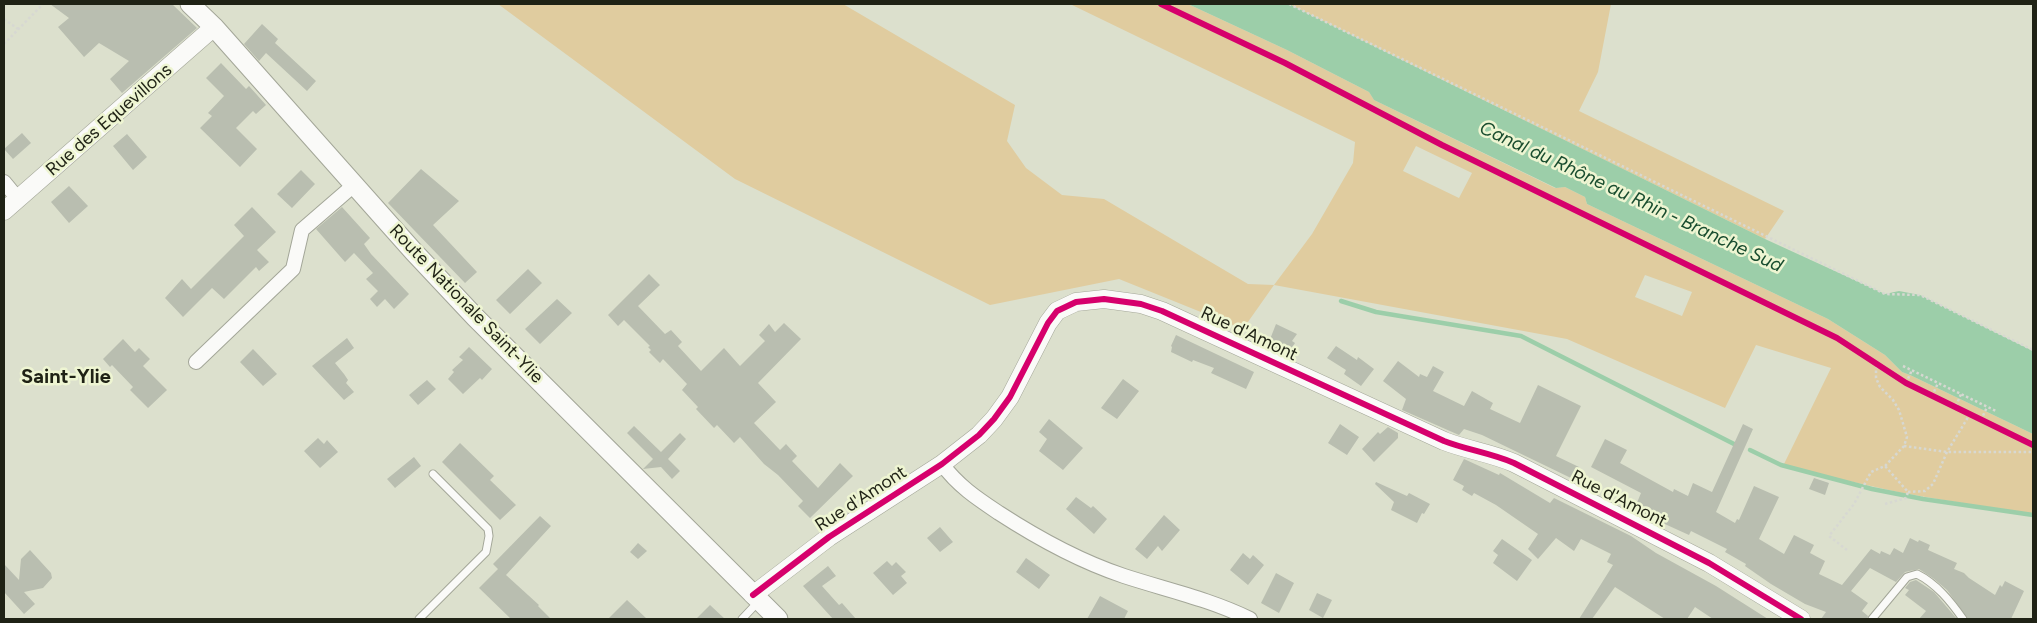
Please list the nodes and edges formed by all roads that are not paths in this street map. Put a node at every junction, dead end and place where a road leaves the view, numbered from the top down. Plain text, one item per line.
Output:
1 (190, 4) edge
2 (214, 27) junction
3 (4, 182) edge
4 (354, 185) junction
5 (18, 199) junction
6 (4, 211) edge
7 (196, 362) dead end
8 (942, 464) junction
9 (432, 474) dead end
10 (756, 598) junction
11 (419, 619) edge
12 (742, 619) edge
13 (778, 619) edge
14 (1250, 619) edge
15 (1801, 619) edge
16 (1872, 619) edge
17 (1963, 619) edge

1 - 2 main road, Route Nationale Saint-Ylie
2 - 4 main road, Route Nationale Saint-Ylie
2 - 5 street, Rue des Equevillons
3 - 5 street
4 - 7 street
4 - 10 main road, Route Nationale Saint-Ylie
5 - 6 street, Rue des Equevillons
8 - 10 street, Rue d'Amont
8 - 14 street
8 - 15 street, Rue d'Amont
9 - 11 lane
10 - 12 lane
10 - 13 main road, Route Nationale Saint-Ylie
16 - 17 lane

